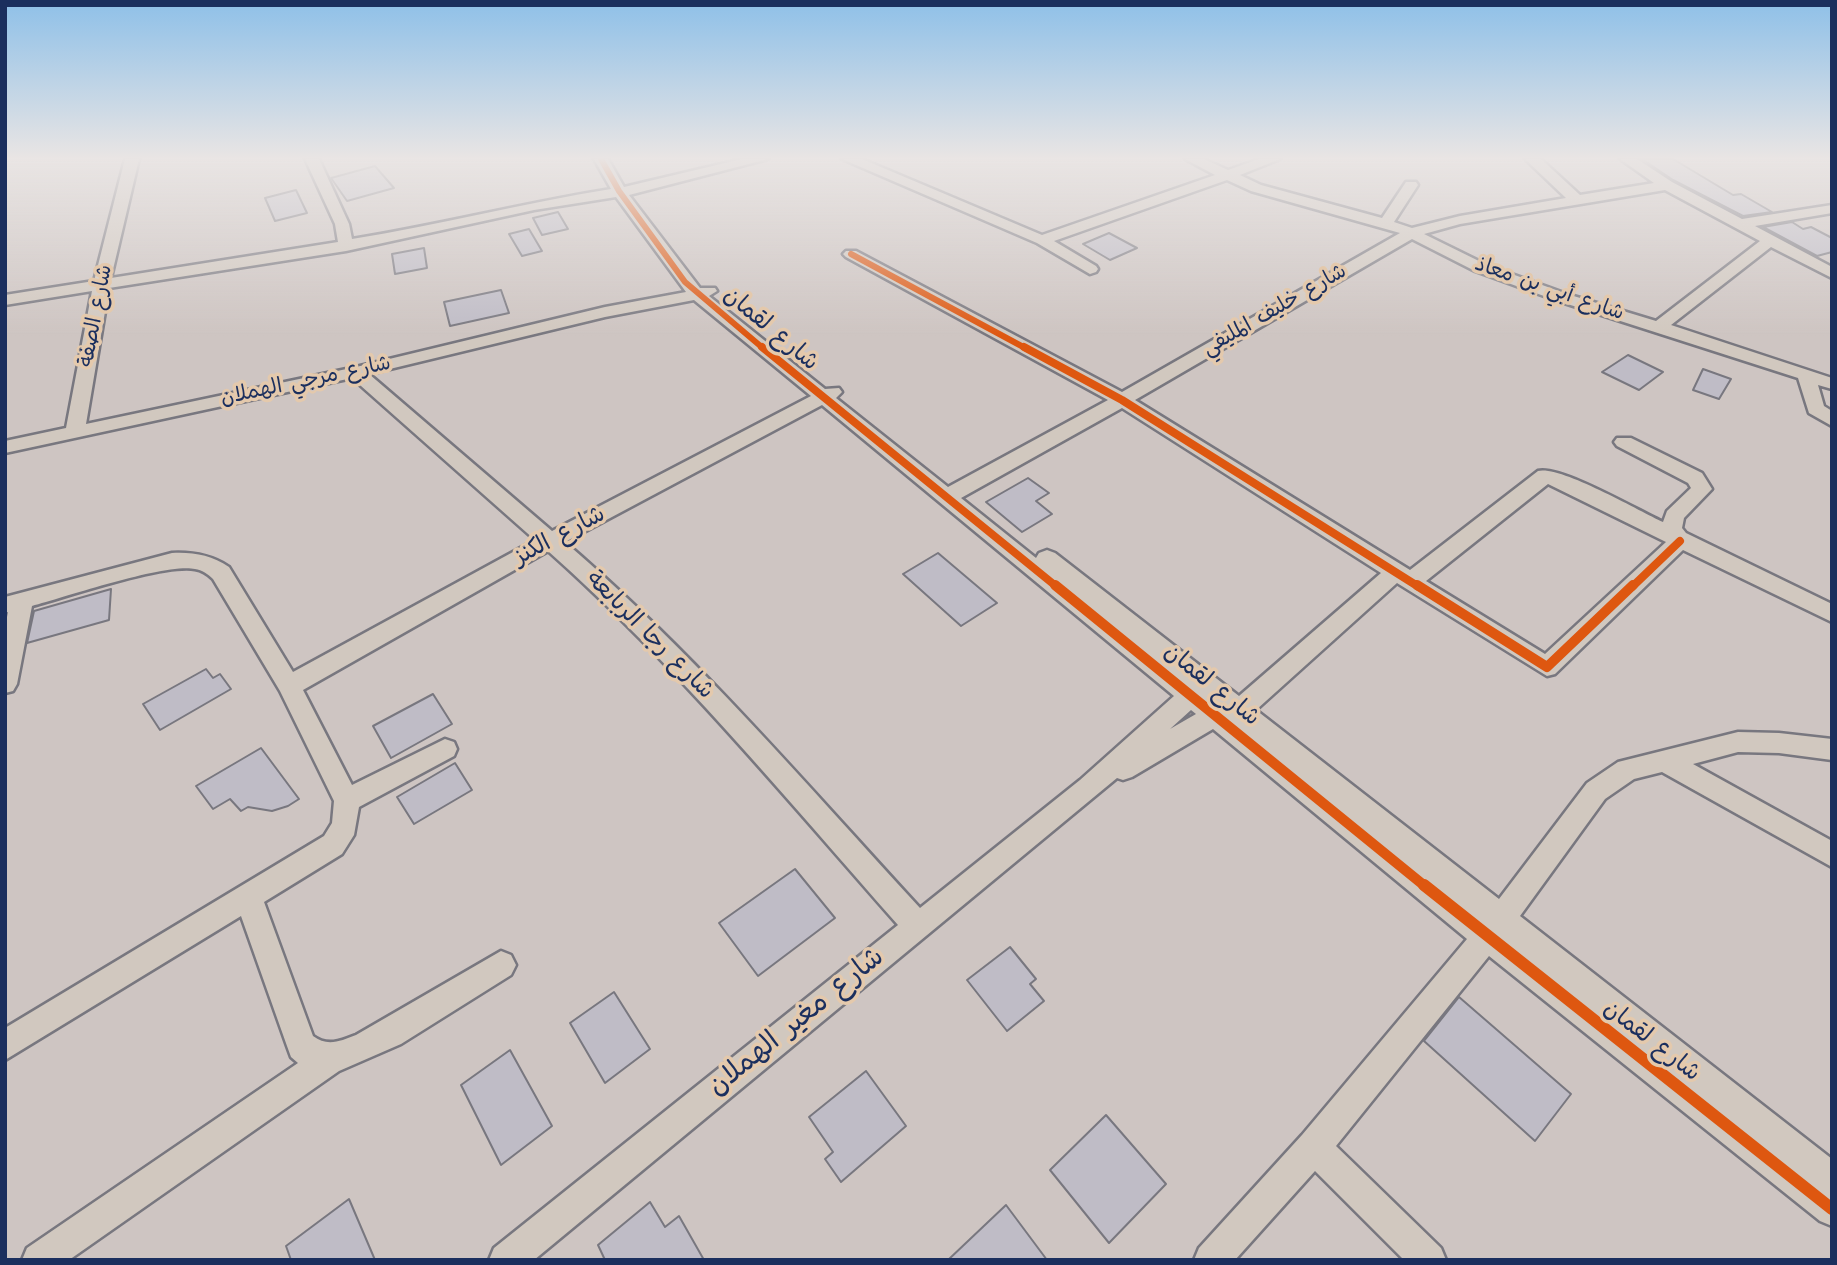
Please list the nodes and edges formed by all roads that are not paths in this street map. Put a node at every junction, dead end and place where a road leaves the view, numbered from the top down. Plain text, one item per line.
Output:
1 (118, 218) edge
2 (339, 218) edge
3 (477, 218) edge
4 (645, 218) edge
5 (990, 218) edge
6 (1106, 218) edge
7 (1366, 218) edge
8 (1389, 218) edge
9 (1474, 218) edge
10 (1729, 218) edge
11 (1777, 218) edge
12 (1386, 223) junction
13 (1740, 224) junction
14 (1412, 233) junction
15 (1042, 240) junction
16 (1770, 240) junction
17 (346, 246) junction
18 (851, 254) dead end
19 (1090, 269) dead end
20 (1832, 272) edge
21 (101, 286) junction
22 (696, 287) junction
23 (5, 300) edge
24 (1658, 327) junction
25 (356, 372) junction
26 (1806, 375) junction
27 (1832, 384) edge
28 (827, 395) junction
29 (1122, 400) junction
30 (1832, 420) edge
31 (75, 432) junction
32 (1624, 442) dead end
33 (5, 447) edge
34 (954, 493) junction
35 (552, 540) junction
36 (1680, 541) junction
37 (1403, 577) junction
38 (14, 603) edge
39 (1832, 614) edge
40 (5, 684) edge
41 (289, 686) junction
42 (1198, 688) junction
43 (1230, 709) junction
44 (445, 749) dead end
45 (1832, 750) edge
46 (1662, 760) junction
47 (1089, 788) junction
48 (347, 802) junction
49 (1832, 855) edge
50 (248, 897) junction
51 (916, 925) junction
52 (1494, 927) junction
53 (501, 965) dead end
54 (5, 1045) edge
55 (332, 1058) junction
56 (1314, 1147) junction
57 (1832, 1181) edge
58 (1832, 1209) edge
59 (525, 1253) edge
60 (38, 1260) edge
61 (1211, 1260) edge
62 (1429, 1260) edge

1 - 21 street, شارع الصفة
2 - 17 street
3 - 17 street
4 - 22 street, شارع لقمان
5 - 15 street
6 - 15 street
7 - 12 street, شارع أبي بن معاذ
8 - 12 street
9 - 14 street, شارع خليف المليفي
10 - 13 street
11 - 13 street
12 - 14 street, شارع أبي بن معاذ
13 - 16 street
14 - 24 street, شارع أبي بن معاذ
14 - 29 street, شارع خليف المليفي
15 - 19 street
16 - 20 street
16 - 24 street
17 - 21 street
18 - 29 street
21 - 23 street
21 - 31 street, شارع الصفة
22 - 25 street, شارع مرجي الهملان
22 - 28 street, شارع لقمان
24 - 26 street, شارع أبي بن معاذ
25 - 31 street, شارع مرجي الهملان
25 - 35 street, شارع رجا الربابعة
26 - 27 street, شارع أبي بن معاذ
26 - 30 street
28 - 34 street, شارع لقمان
28 - 35 street, شارع الكنز
29 - 34 street, شارع خليف المليفي
29 - 37 street
31 - 33 street, شارع مرجي الهملان
32 - 36 street
34 - 42 street, شارع لقمان
35 - 41 street, شارع الكنز
35 - 51 street, شارع رجا الربابعة
36 - 37 street, شارع مغير الهملان
36 - 37 street
36 - 39 street
37 - 43 street, شارع مغير الهملان
38 - 40 street
38 - 41 street
41 - 48 street
42 - 43 street, شارع لقمان
42 - 47 street, شارع مغير الهملان
43 - 47 street, شارع مغير الهملان
43 - 52 street, شارع لقمان
44 - 48 street
45 - 46 street
46 - 49 street
46 - 52 street
47 - 51 street, شارع مغير الهملان
48 - 50 street
50 - 54 street
50 - 55 street
51 - 59 street, شارع مغير الهملان
52 - 56 street
52 - 57 street, شارع لقمان
52 - 58 street, شارع لقمان
53 - 55 street
55 - 60 street
56 - 61 street
56 - 62 street

